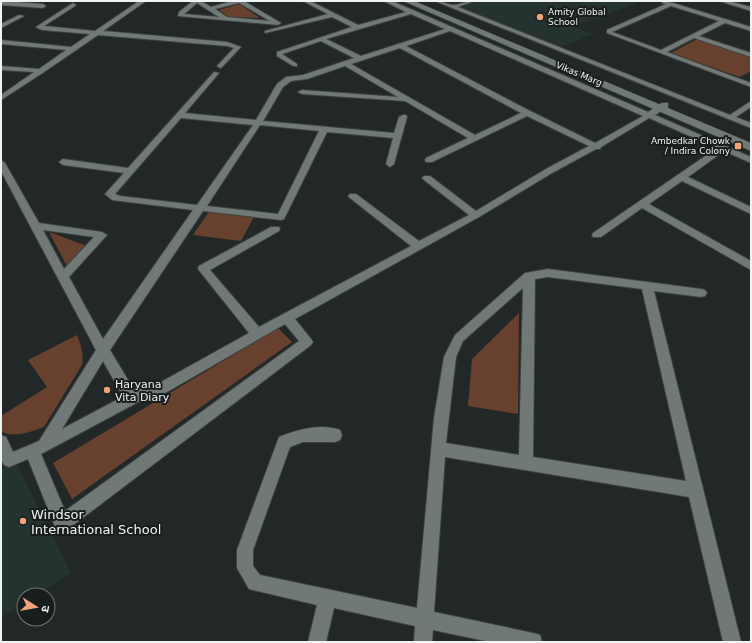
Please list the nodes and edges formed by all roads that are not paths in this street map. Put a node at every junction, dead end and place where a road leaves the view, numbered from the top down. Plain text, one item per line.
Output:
1 (143, 1) edge
2 (197, 1) edge
3 (239, 1) edge
4 (306, 1) edge
5 (387, 1) edge
6 (407, 1) edge
7 (418, 1) edge
8 (438, 1) edge
9 (471, 1) edge
10 (660, 1) edge
11 (722, 1) edge
12 (1, 3) edge
13 (671, 4) junction
14 (73, 5) dead end
15 (43, 6) dead end
16 (210, 9) junction
17 (751, 9) edge
18 (453, 10) junction
19 (411, 12) junction
20 (332, 15) junction
21 (21, 16) dead end
22 (226, 19) junction
23 (724, 21) junction
24 (278, 23) junction
25 (1, 26) edge
26 (284, 27) junction
27 (357, 27) junction
28 (450, 29) junction
29 (751, 29) edge
30 (267, 32) dead end
31 (95, 34) junction
32 (694, 36) junction
33 (321, 39) junction
34 (4, 42) edge
35 (400, 45) junction
36 (1, 46) edge
37 (73, 49) junction
38 (661, 52) junction
39 (751, 55) edge
40 (359, 58) junction
41 (345, 63) junction
42 (295, 65) dead end
43 (1, 68) edge
44 (42, 72) junction
45 (751, 85) edge
46 (302, 92) dead end
47 (2, 98) edge
48 (405, 99) junction
49 (751, 102) edge
50 (662, 106) junction
51 (526, 114) junction
52 (179, 115) junction
53 (651, 115) junction
54 (403, 117) dead end
55 (730, 118) junction
56 (258, 123) junction
57 (751, 126) edge
58 (324, 129) junction
59 (398, 136) junction
60 (474, 138) junction
61 (751, 140) edge
62 (597, 146) junction
63 (751, 147) edge
64 (723, 148) junction
65 (429, 160) dead end
66 (751, 160) edge
67 (63, 162) dead end
68 (1, 163) edge
69 (390, 164) dead end
70 (130, 171) junction
71 (681, 176) junction
72 (427, 178) dead end
73 (354, 196) dead end
74 (642, 204) junction
75 (201, 207) junction
76 (751, 211) edge
77 (476, 215) junction
78 (36, 226) junction
79 (275, 229) dead end
80 (597, 235) dead end
81 (418, 246) junction
82 (751, 266) edge
83 (529, 276) junction
84 (63, 277) junction
85 (647, 286) junction
86 (701, 293) dead end
87 (287, 318) junction
88 (257, 334) junction
89 (103, 350) junction
90 (139, 395) junction
91 (335, 435) dead end
92 (1, 442) edge
93 (38, 449) junction
94 (439, 449) junction
95 (526, 463) junction
96 (696, 490) junction
97 (327, 598) junction
98 (424, 619) junction
99 (317, 642) edge
100 (422, 642) edge
101 (533, 642) edge
102 (732, 642) edge

1 - 31 street
2 - 16 street
2 - 22 street
3 - 16 street
3 - 24 street
4 - 20 street
5 - 19 street
6 - 50 main road, Vikas Marg
7 - 18 main road, Vikas Marg
8 - 18 street
9 - 18 street
10 - 13 street
11 - 17 street
12 - 15 street
13 - 23 street
13 - 38 street
14 - 31 street
16 - 22 street
18 - 50 main road, Vikas Marg
18 - 55 street
19 - 27 street
19 - 28 street
20 - 26 street
20 - 27 street
21 - 25 street
22 - 24 street
23 - 29 street
23 - 32 street
24 - 26 street
26 - 30 street
27 - 33 street
28 - 35 street
28 - 53 street
31 - 37 street
31 - 52 street
32 - 38 street
32 - 39 street
33 - 40 street
33 - 42 street
34 - 36 street
34 - 37 street
35 - 40 street
35 - 51 street
37 - 44 street
38 - 45 street
40 - 41 street
41 - 48 street
41 - 56 street
43 - 44 street
44 - 47 street
46 - 48 street
48 - 60 street
49 - 55 street
50 - 53 street
50 - 61 main road, Vikas Marg
50 - 63 main road, Vikas Marg
51 - 60 street
51 - 62 street
52 - 56 street
52 - 70 street
53 - 62 street
53 - 64 street
54 - 59 street
55 - 57 street
56 - 58 street
56 - 75 street
58 - 59 street
58 - 75 street
59 - 69 street
60 - 65 street
62 - 77 street
64 - 66 street
64 - 71 street
67 - 70 street
68 - 78 street
70 - 75 street
71 - 74 street
71 - 76 street
72 - 77 street
73 - 81 street
74 - 80 street
74 - 82 street
75 - 89 street
77 - 81 street
78 - 84 street
78 - 84 street
79 - 88 street
81 - 87 street
83 - 85 street
83 - 94 street
83 - 95 street
84 - 89 street
85 - 86 street
85 - 96 street
87 - 88 street
87 - 93 street
88 - 90 street
89 - 90 street
89 - 93 street
90 - 93 street
91 - 97 street
92 - 93 street
94 - 95 street
94 - 98 street
95 - 96 street
96 - 102 street
97 - 98 street
97 - 99 street
98 - 100 street
98 - 101 street

